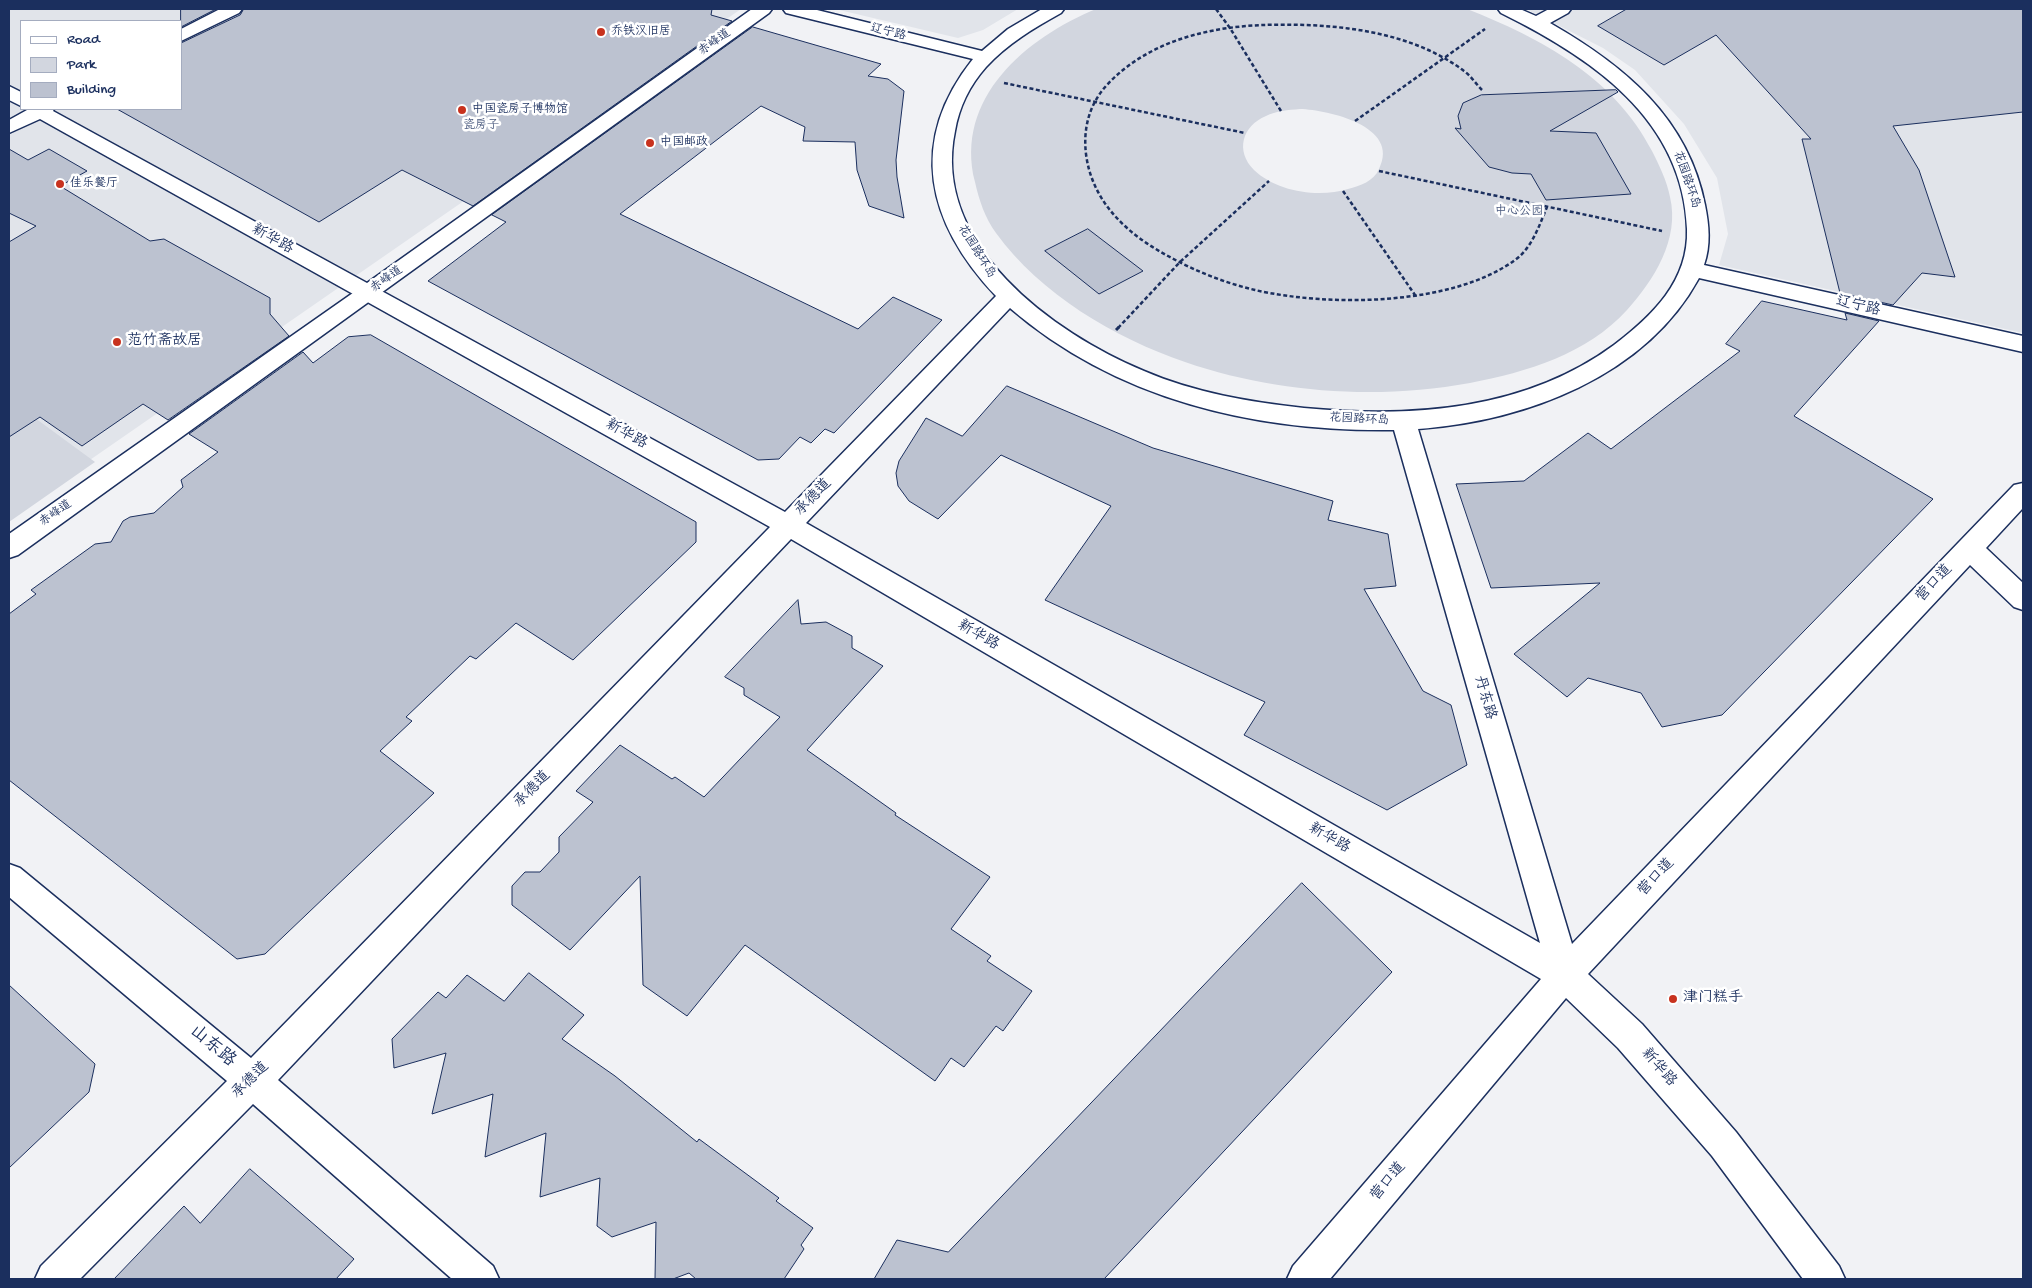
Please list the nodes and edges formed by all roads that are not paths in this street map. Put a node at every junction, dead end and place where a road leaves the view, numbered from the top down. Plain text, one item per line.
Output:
1 (233, 9) edge
2 (763, 9) edge
3 (792, 9) edge
4 (1055, 9) edge
5 (1562, 9) edge
6 (1509, 10) edge
7 (1536, 23) junction
8 (182, 35) edge
9 (985, 57) junction
10 (9, 92) edge
11 (20, 99) edge
12 (40, 110) edge
13 (9, 127) edge
14 (1694, 270) junction
15 (368, 293) junction
16 (1008, 296) junction
17 (2023, 344) edge
18 (1404, 422) junction
19 (2023, 492) edge
20 (788, 525) junction
21 (9, 548) edge
22 (1969, 548) junction
23 (2023, 600) edge
24 (9, 878) edge
25 (1565, 975) junction
26 (252, 1080) junction
27 (54, 1279) edge
28 (480, 1279) edge
29 (1306, 1279) edge
30 (1826, 1279) edge

1 - 8 street
2 - 15 street, 赤峰道
3 - 9 street, 辽宁路
4 - 9 street, 花园路环岛
5 - 7 street
6 - 7 street, 花园路环岛
7 - 14 street, 花园路环岛
9 - 16 street, 花园路环岛
10 - 11 street
12 - 13 street
12 - 15 street, 新华路
14 - 17 street, 辽宁路
14 - 18 street, 花园路环岛
15 - 20 street, 新华路
15 - 21 street, 赤峰道
16 - 18 street, 花园路环岛
16 - 20 street, 承德道
18 - 25 street, 丹东路
19 - 22 street, 营口道
20 - 25 street, 新华路
20 - 26 street, 承德道
22 - 23 street
22 - 25 street, 营口道
24 - 26 street, 山东路
25 - 29 street, 营口道
25 - 30 street, 新华路
26 - 27 street, 承德道
26 - 28 street, 山东路

